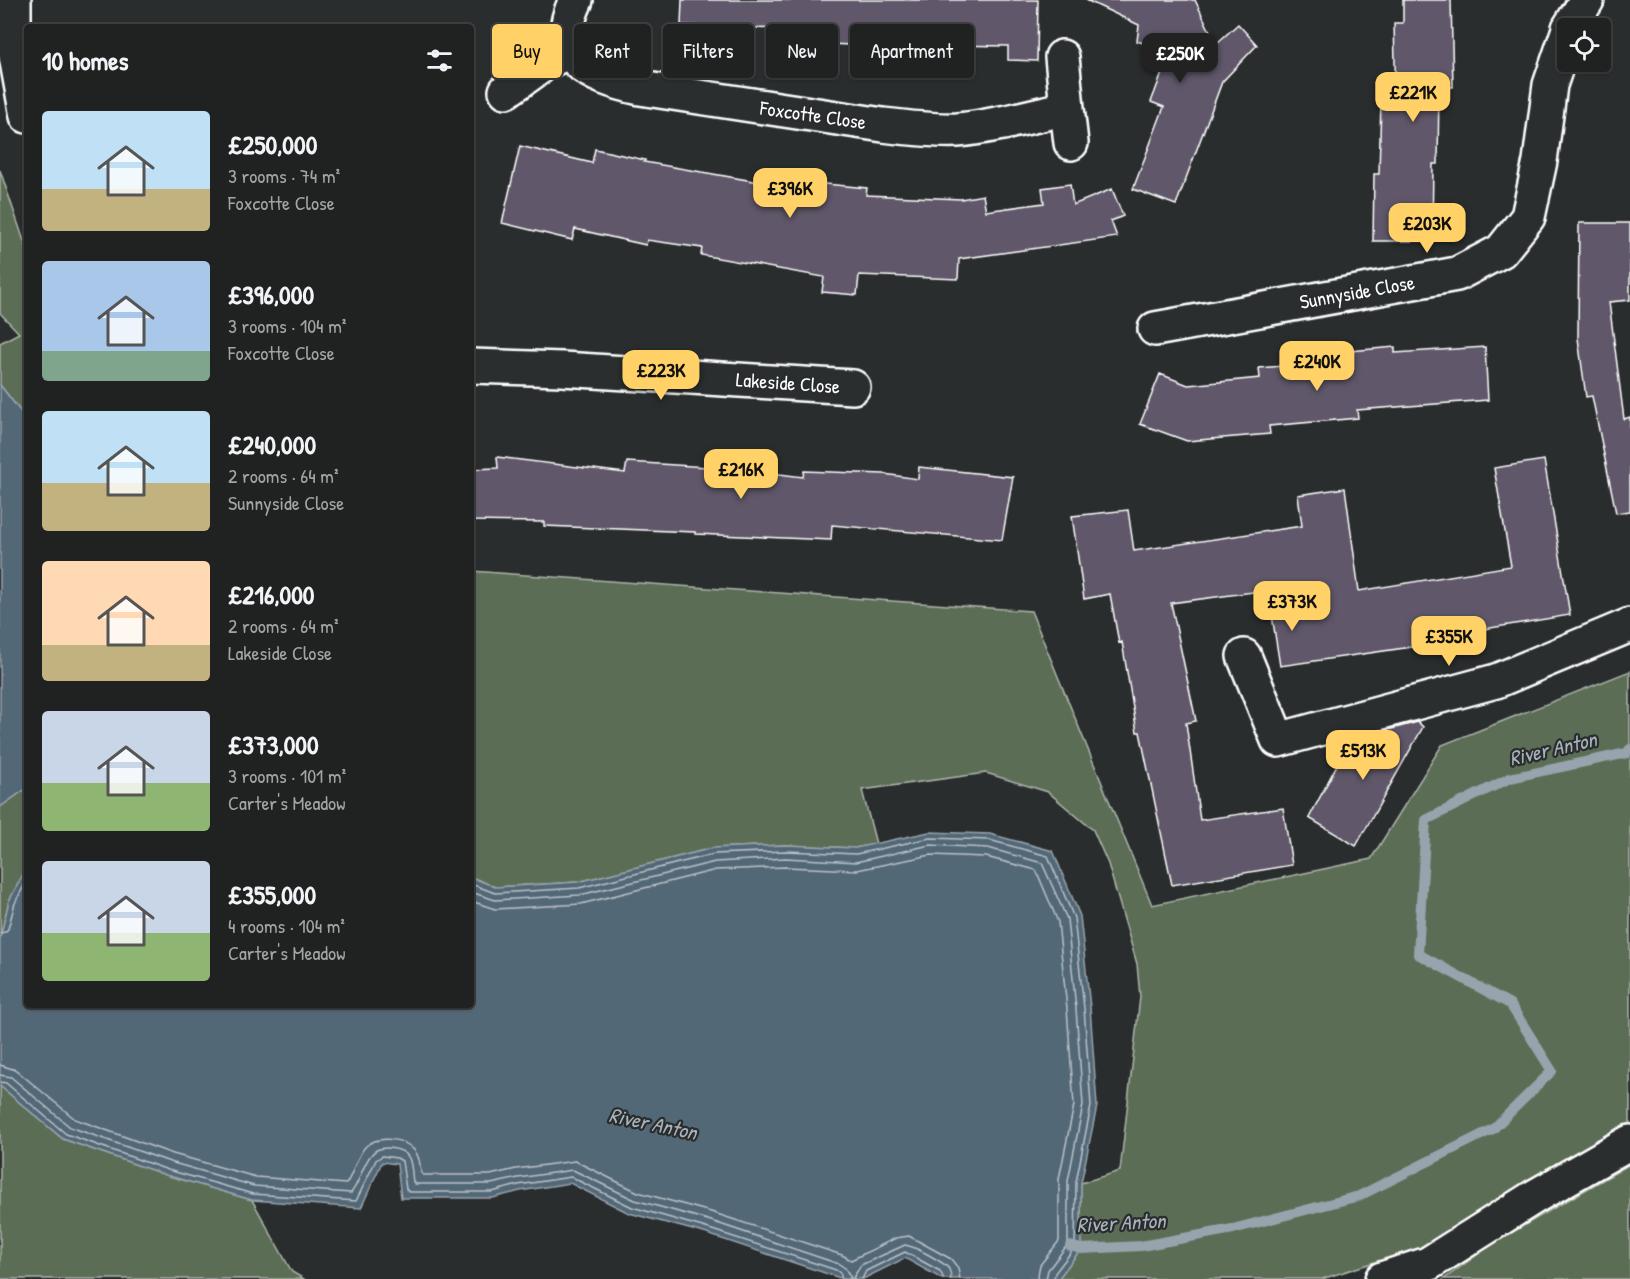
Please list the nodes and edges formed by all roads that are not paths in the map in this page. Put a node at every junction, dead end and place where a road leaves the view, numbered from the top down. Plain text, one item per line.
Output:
1 (14, 0) edge
2 (576, 0) edge
3 (1587, 0) edge
4 (1576, 18) edge
5 (571, 50) junction
6 (1062, 57) dead end
7 (1557, 64) edge
8 (506, 91) dead end
9 (24, 100) edge
10 (1067, 108) junction
11 (1071, 142) dead end
12 (1155, 328) dead end
13 (474, 366) edge
14 (853, 387) dead end
15 (1630, 625) edge
16 (1244, 656) dead end
17 (1630, 1142) edge
18 (1382, 1279) edge

1 - 9 street
2 - 5 street
3 - 4 street, Sunnyside Close
5 - 8 street
5 - 10 street, Foxcotte Close
6 - 10 street
7 - 12 street, Sunnyside Close
10 - 11 street
13 - 14 street, Lakeside Close
15 - 16 street
17 - 18 street

